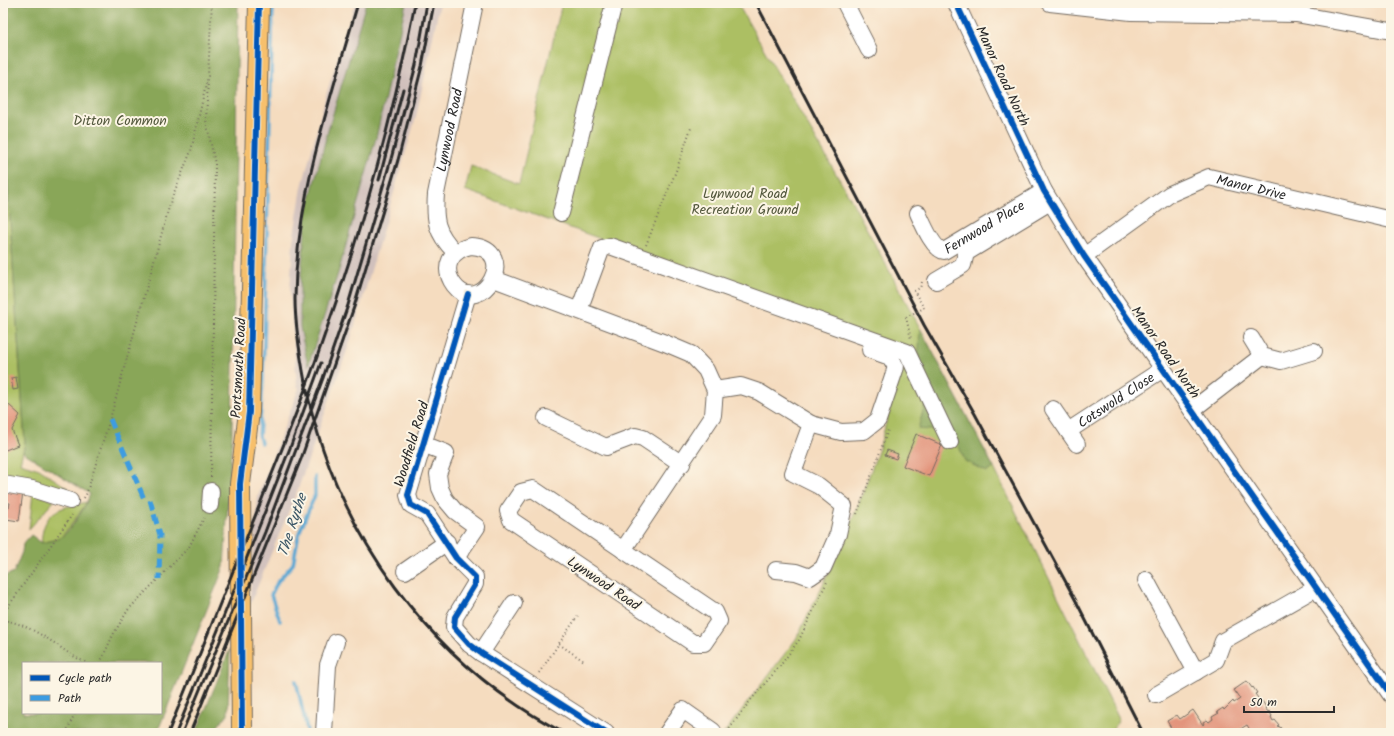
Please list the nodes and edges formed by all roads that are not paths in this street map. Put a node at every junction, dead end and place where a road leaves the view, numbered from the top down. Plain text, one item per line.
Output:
1 (259, 3) edge
2 (475, 3) edge
3 (614, 3) edge
4 (845, 3) edge
5 (956, 3) edge
6 (1050, 3) edge
7 (1391, 31) edge
8 (869, 50) dead end
9 (1047, 197) junction
10 (561, 213) dead end
11 (918, 213) dead end
12 (1391, 220) edge
13 (455, 252) junction
14 (1084, 256) junction
15 (494, 279) junction
16 (936, 281) dead end
17 (468, 294) junction
18 (579, 310) junction
19 (824, 333) dead end
20 (1251, 338) dead end
21 (1314, 351) dead end
22 (1262, 356) junction
23 (1163, 369) junction
24 (715, 390) junction
25 (1054, 410) dead end
26 (1192, 410) junction
27 (546, 418) dead end
28 (811, 424) junction
29 (950, 442) dead end
30 (423, 444) junction
31 (682, 464) junction
32 (3, 484) edge
33 (75, 505) road end
34 (447, 542) junction
35 (623, 550) junction
36 (456, 558) junction
37 (776, 570) dead end
38 (406, 571) dead end
39 (1146, 580) dead end
40 (1316, 588) junction
41 (514, 603) dead end
42 (336, 642) dead end
43 (481, 653) junction
44 (1196, 672) junction
45 (1156, 695) dead end
46 (1391, 695) edge
47 (713, 731) dead end
48 (242, 733) edge
49 (324, 733) edge
50 (606, 733) edge
51 (667, 733) edge

1 - 48 main road, Portsmouth Road
2 - 13 street, Lynwood Road
3 - 10 street
4 - 8 street
5 - 9 street, Manor Road North
6 - 7 street
9 - 11 street, Fernwood Place
9 - 14 street, Manor Road North
9 - 16 street
12 - 14 street, Manor Drive
13 - 15 street
13 - 17 street
14 - 23 street, Manor Road North
15 - 17 street
15 - 18 street
17 - 30 street, Woodfield Road
18 - 24 street
18 - 29 street
19 - 28 street
20 - 22 street
21 - 22 street
22 - 26 street
23 - 25 street, Cotswold Close
23 - 26 street, Manor Road North
24 - 28 street
24 - 31 street
26 - 40 street, Manor Road North
27 - 31 street
28 - 37 street
30 - 34 street, Woodfield Road
30 - 36 street
31 - 35 street
32 - 33 street
34 - 36 street, Woodfield Road
34 - 38 street
35 - 35 street, Lynwood Road
36 - 43 street, Woodfield Road
39 - 44 street
40 - 44 street
40 - 46 street, Manor Road North
41 - 43 street
42 - 49 street
43 - 50 street, Woodfield Road
44 - 45 street
47 - 51 street

